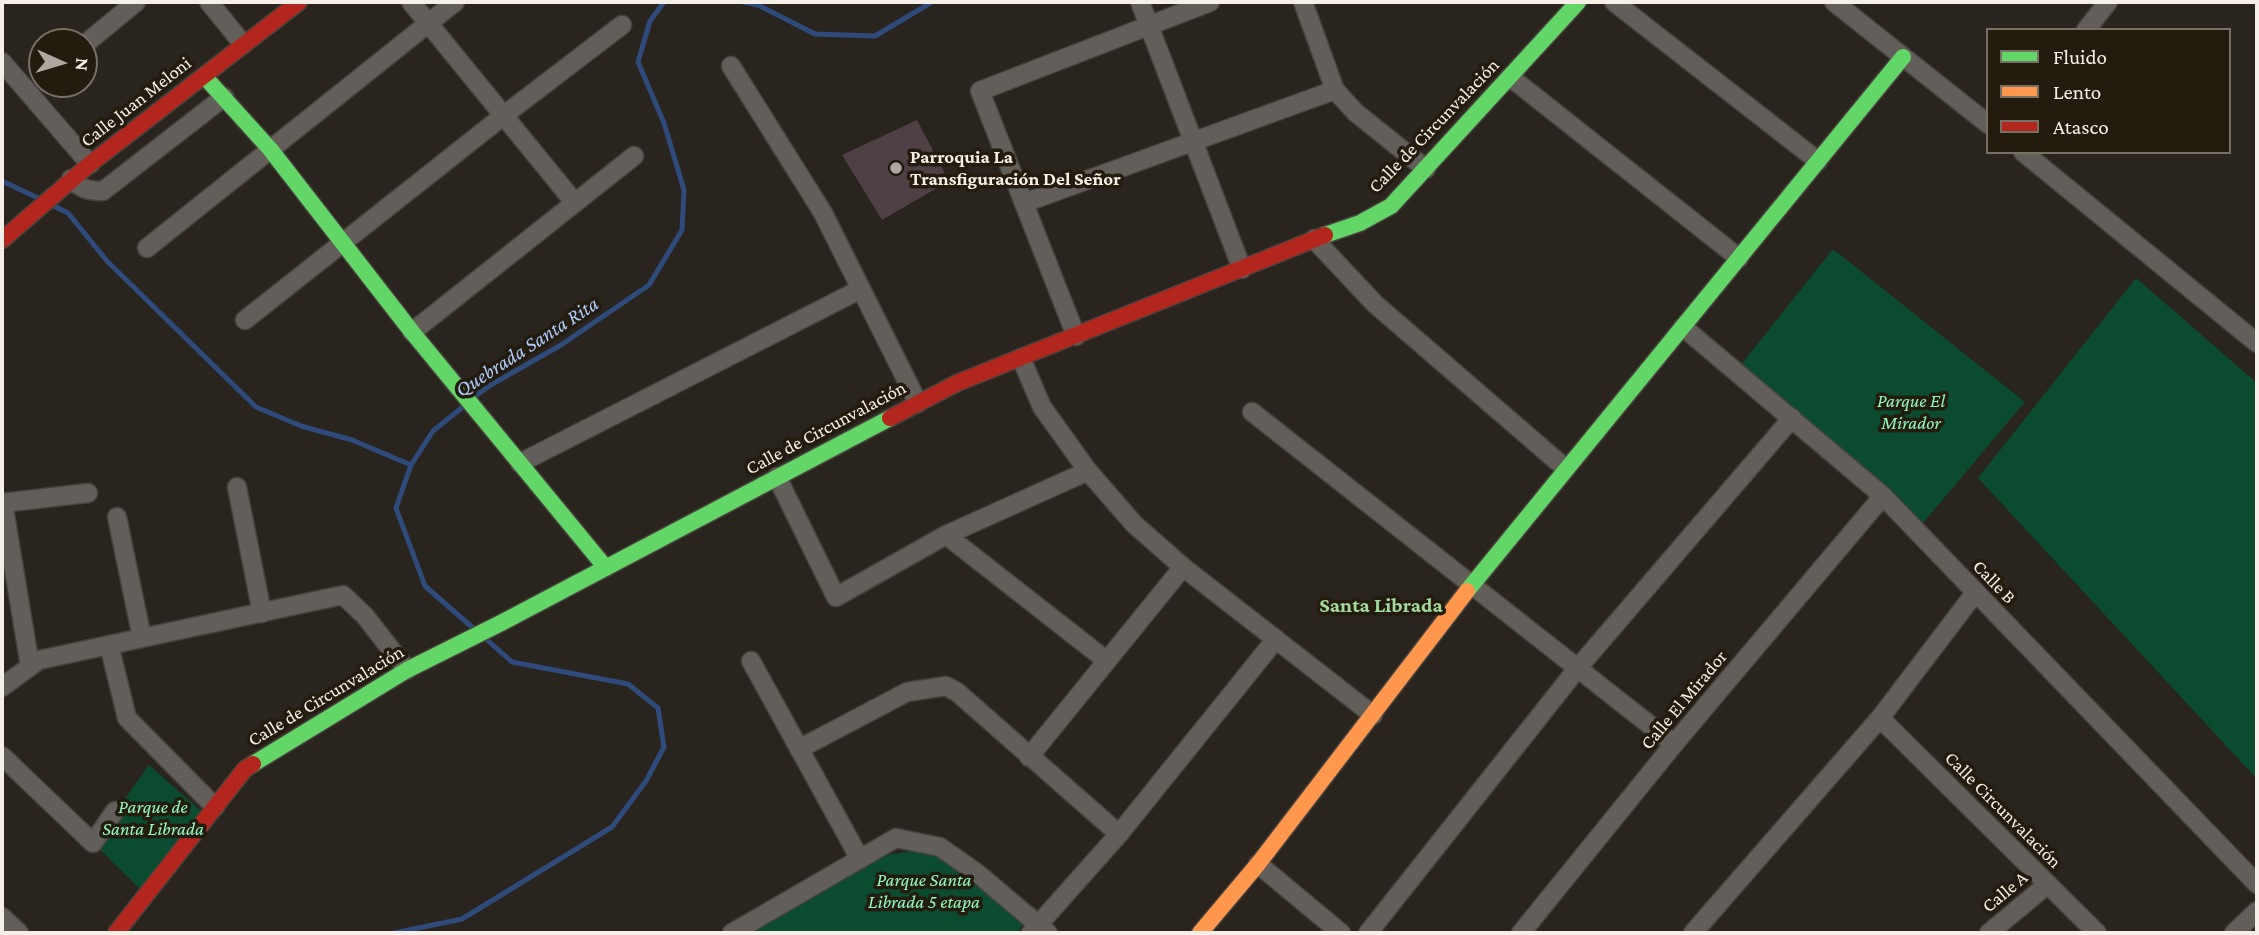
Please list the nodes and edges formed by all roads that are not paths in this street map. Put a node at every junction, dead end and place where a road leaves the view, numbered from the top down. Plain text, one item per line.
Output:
1 (136, 2) edge
2 (209, 2) edge
3 (299, 2) edge
4 (411, 2) edge
5 (455, 2) edge
6 (1140, 2) edge
7 (1209, 2) edge
8 (1303, 2) edge
9 (1578, 2) edge
10 (1614, 2) edge
11 (1834, 2) edge
12 (2108, 2) edge
13 (428, 23) junction
14 (622, 25) dead end
15 (1149, 26) junction
16 (2088, 28) edge
17 (98, 33) edge
18 (243, 44) junction
19 (1903, 57) junction
20 (2, 62) edge
21 (731, 66) dead end
22 (204, 76) junction
23 (1510, 77) junction
24 (1335, 90) junction
25 (27, 91) joint
26 (225, 97) junction
27 (503, 116) junction
28 (1986, 122) edge
29 (1194, 142) junction
30 (270, 149) junction
31 (2025, 154) edge
32 (634, 156) dead end
33 (1818, 161) junction
34 (90, 164) junction
35 (1426, 169) junction
36 (71, 179) junction
37 (575, 203) junction
38 (1024, 203) junction
39 (1314, 239) junction
40 (2, 240) edge
41 (342, 242) junction
42 (147, 248) dead end
43 (1739, 258) junction
44 (1242, 269) junction
45 (861, 289) junction
46 (245, 320) dead end
47 (1683, 327) junction
48 (412, 332) junction
49 (1076, 336) junction
50 (2257, 343) edge
51 (1021, 358) junction
52 (919, 403) junction
53 (1252, 412) dead end
54 (1792, 418) junction
55 (520, 463) junction
56 (1565, 468) junction
57 (1088, 471) junction
58 (777, 477) junction
59 (237, 487) dead end
60 (88, 493) dead end
61 (1883, 496) junction
62 (3, 503) edge
63 (117, 517) dead end
64 (946, 535) junction
65 (1183, 567) junction
66 (606, 568) junction
67 (1471, 585) junction
68 (1975, 593) junction
69 (262, 613) junction
70 (142, 638) junction
71 (1276, 639) junction
72 (109, 645) junction
73 (751, 661) dead end
74 (1107, 661) junction
75 (30, 667) junction
76 (1577, 669) junction
77 (407, 670) junction
78 (2, 687) edge
79 (1373, 715) junction
80 (1880, 718) junction
81 (1674, 744) junction
82 (799, 749) junction
83 (2, 756) edge
84 (1029, 757) junction
85 (215, 807) junction
86 (115, 811) dead end
87 (1119, 834) junction
88 (860, 859) junction
89 (1258, 864) junction
90 (2048, 884) junction
91 (2257, 884) edge
92 (2257, 911) edge
93 (2, 917) edge
94 (754, 928) edge
95 (1039, 930) edge
96 (1701, 930) edge
97 (19, 933) edge
98 (116, 933) edge
99 (732, 933) edge
100 (1200, 933) edge
101 (1341, 933) edge
102 (1368, 933) edge
103 (1521, 933) edge
104 (1989, 933) edge
105 (2097, 933) edge
106 (2234, 933) edge

1 - 17 street
2 - 18 street
3 - 18 street, Calle Juan Meloni
4 - 13 street
5 - 13 street
6 - 15 street
7 - 15 street
8 - 24 street
9 - 23 street, Calle de Circunvalación
10 - 33 street
11 - 19 street
12 - 16 street
13 - 27 street
13 - 30 street
14 - 27 street
15 - 29 street
15 - 38 street
18 - 22 street, Calle Juan Meloni
19 - 28 street
19 - 33 street
20 - 25 street
21 - 45 street
22 - 26 street
22 - 34 street, Calle Juan Meloni
23 - 35 street, Calle de Circunvalación
23 - 43 street
24 - 29 street
24 - 35 street
25 - 34 street
26 - 30 street
26 - 36 street
27 - 37 street
27 - 41 street
29 - 38 street
29 - 44 street
30 - 41 street
30 - 42 street
31 - 50 street
32 - 37 street
33 - 43 street
34 - 36 street, Calle Juan Meloni
35 - 39 street, Calle de Circunvalación
36 - 40 street, Calle Juan Meloni
37 - 48 street
38 - 49 street
39 - 44 street, Calle de Circunvalación
39 - 56 street
41 - 46 street
41 - 48 street
43 - 47 street
44 - 49 street, Calle de Circunvalación
45 - 52 street
45 - 55 street
47 - 54 street, Calle B
47 - 56 street
48 - 55 street
49 - 51 street, Calle de Circunvalación
51 - 52 street, Calle de Circunvalación
51 - 57 street
52 - 58 street, Calle de Circunvalación
53 - 67 street
54 - 61 street, Calle B
54 - 76 street
55 - 66 street
56 - 67 street
57 - 64 street
57 - 65 street
58 - 64 street
58 - 66 street, Calle de Circunvalación
59 - 69 street
60 - 62 street
61 - 68 street, Calle B
61 - 81 street, Calle El Mirador
62 - 75 street
63 - 70 street
64 - 74 street
65 - 71 street
65 - 74 street
66 - 77 street, Calle de Circunvalación
67 - 76 street
67 - 79 street
68 - 80 street
68 - 91 street, Calle B
69 - 70 street
69 - 77 street
70 - 72 street
71 - 79 street
71 - 87 street
72 - 75 street
72 - 85 street
73 - 82 street
74 - 84 street
75 - 78 street
76 - 81 street
76 - 102 street
77 - 85 street, Calle de Circunvalación
79 - 89 street
80 - 90 street, Calle Circunvalación
80 - 96 street
81 - 103 street, Calle El Mirador
82 - 84 street
82 - 88 street
83 - 86 street
84 - 87 street
85 - 98 street, Calle de Circunvalación
87 - 95 street
88 - 94 street
88 - 95 street
89 - 100 street
89 - 101 street
90 - 104 street, Calle A
90 - 105 street, Calle Circunvalación
92 - 106 street
93 - 97 street
94 - 99 street

